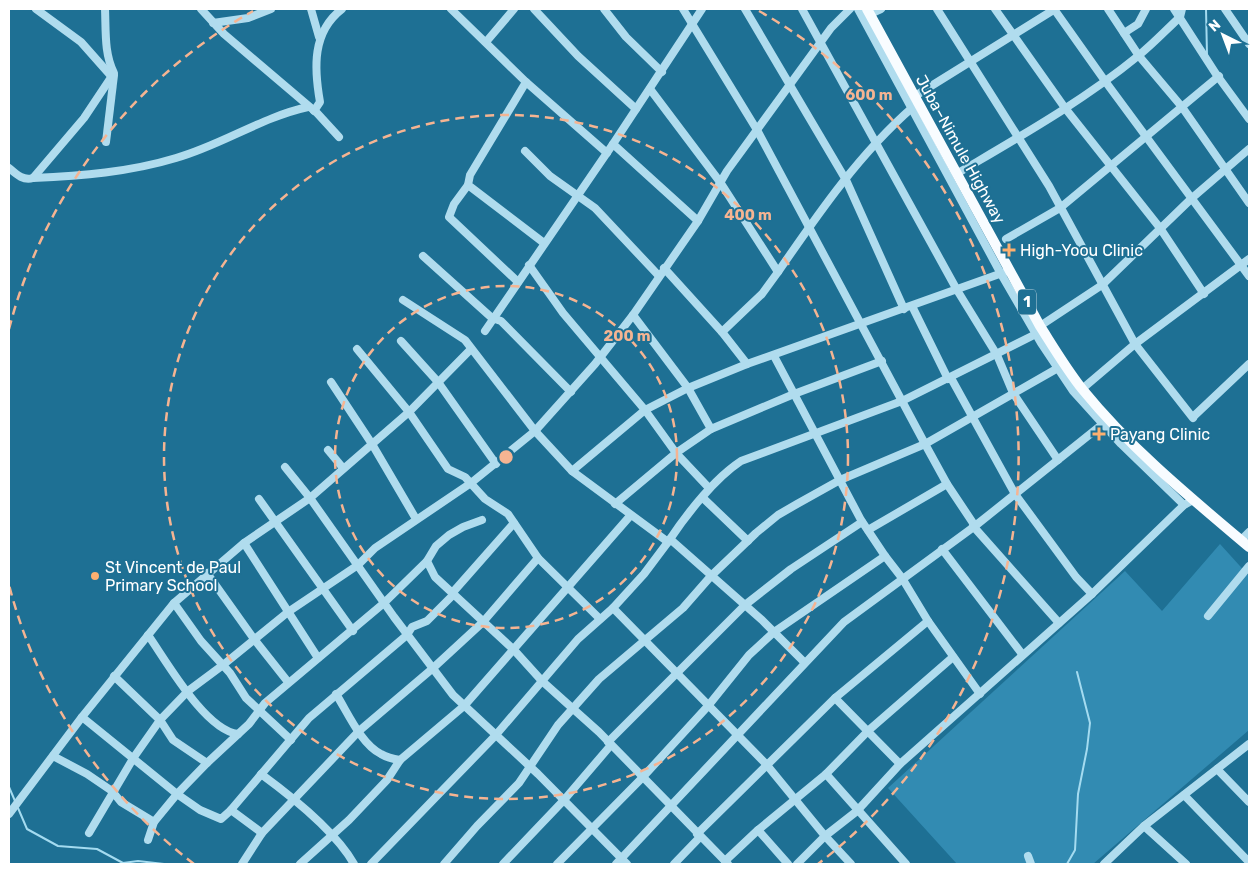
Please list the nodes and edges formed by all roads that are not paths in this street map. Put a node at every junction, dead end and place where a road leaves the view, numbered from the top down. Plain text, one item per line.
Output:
1 (36, 9) edge
2 (105, 9) edge
3 (201, 9) edge
4 (251, 9) edge
5 (271, 9) edge
6 (310, 9) edge
7 (342, 9) edge
8 (451, 9) edge
9 (514, 9) edge
10 (534, 9) edge
11 (604, 9) edge
12 (683, 9) edge
13 (702, 9) edge
14 (745, 9) edge
15 (802, 9) edge
16 (850, 9) edge
17 (858, 9) edge
18 (880, 9) edge
19 (937, 9) edge
20 (995, 9) edge
21 (1055, 9) edge
22 (1108, 9) edge
23 (1146, 9) edge
24 (1174, 9) edge
25 (1182, 9) edge
26 (1225, 9) edge
27 (868, 12) edge
28 (256, 16) junction
29 (1180, 17) junction
30 (692, 22) junction
31 (213, 23) junction
32 (1124, 33) junction
33 (1013, 36) junction
34 (319, 37) junction
35 (486, 42) junction
36 (821, 42) junction
37 (1249, 44) edge
38 (1139, 56) junction
39 (971, 63) junction
40 (662, 72) junction
41 (113, 75) junction
42 (1219, 76) junction
43 (1105, 81) junction
44 (526, 82) junction
45 (790, 83) junction
46 (650, 89) junction
47 (915, 96) junction
48 (913, 107) junction
49 (1182, 107) junction
50 (1065, 108) junction
51 (311, 109) junction
52 (636, 109) junction
53 (1249, 119) edge
54 (757, 130) junction
55 (1146, 136) junction
56 (338, 137) dead end
57 (1019, 137) junction
58 (106, 142) dead end
59 (876, 142) junction
60 (613, 144) junction
61 (1249, 149) edge
62 (525, 151) dead end
63 (607, 153) junction
64 (1110, 165) junction
65 (9, 168) edge
66 (1224, 170) junction
67 (958, 174) junction
68 (33, 178) junction
69 (846, 180) junction
70 (720, 182) junction
71 (468, 184) junction
72 (578, 194) junction
73 (1192, 198) junction
74 (1249, 203) edge
75 (1060, 208) junction
76 (698, 221) junction
77 (808, 228) junction
78 (1160, 228) junction
79 (1006, 239) dead end
80 (544, 243) junction
81 (423, 256) dead end
82 (1249, 259) edge
83 (1240, 264) junction
84 (529, 265) junction
85 (664, 268) junction
86 (778, 272) junction
87 (1006, 272) junction
88 (659, 276) junction
89 (1249, 276) edge
90 (518, 282) junction
91 (1102, 285) junction
92 (958, 290) junction
93 (1204, 294) junction
94 (403, 300) dead end
95 (908, 307) junction
96 (633, 315) junction
97 (492, 318) junction
98 (860, 326) junction
99 (485, 330) dead end
100 (1038, 330) junction
101 (722, 332) junction
102 (401, 341) dead end
103 (1135, 344) junction
104 (357, 349) dead end
105 (471, 349) junction
106 (998, 355) junction
107 (774, 356) junction
108 (601, 357) junction
109 (882, 361) junction
110 (748, 364) junction
111 (1249, 364) edge
112 (1058, 368) junction
113 (950, 378) junction
114 (331, 382) dead end
115 (438, 382) junction
116 (688, 388) junction
117 (1082, 389) junction
118 (571, 392) junction
119 (1013, 393) junction
120 (794, 394) junction
121 (902, 401) junction
122 (645, 410) junction
123 (409, 412) junction
124 (974, 417) junction
125 (1104, 423) junction
126 (711, 429) junction
127 (535, 431) junction
128 (813, 433) junction
129 (372, 444) junction
130 (924, 444) junction
131 (328, 450) dead end
132 (676, 452) junction
133 (1058, 460) junction
134 (496, 464) junction
135 (285, 467) dead end
136 (343, 468) junction
137 (572, 471) junction
138 (840, 480) junction
139 (471, 483) junction
140 (947, 484) junction
141 (710, 488) junction
142 (1015, 494) junction
143 (310, 498) junction
144 (703, 498) junction
145 (259, 499) dead end
146 (1188, 502) junction
147 (616, 504) junction
148 (630, 516) junction
149 (416, 519) junction
150 (482, 520) dead end
151 (276, 522) junction
152 (862, 522) junction
153 (514, 523) junction
154 (974, 526) junction
155 (868, 530) junction
156 (1249, 532) edge
157 (669, 541) junction
158 (748, 541) junction
159 (244, 543) junction
160 (1245, 543) edge
161 (942, 549) junction
162 (884, 556) junction
163 (538, 558) junction
164 (427, 561) junction
165 (358, 565) junction
166 (1249, 566) edge
167 (207, 573) junction
168 (712, 576) junction
169 (902, 578) junction
170 (567, 589) junction
171 (322, 590) junction
172 (1092, 594) junction
173 (453, 596) junction
174 (174, 603) junction
175 (384, 603) junction
176 (745, 605) junction
177 (613, 608) junction
178 (288, 612) junction
179 (1208, 616) dead end
180 (600, 619) junction
181 (928, 621) junction
182 (483, 622) junction
183 (1059, 623) junction
184 (353, 630) junction
185 (774, 632) junction
186 (148, 635) junction
187 (407, 635) junction
188 (254, 639) junction
189 (644, 642) junction
190 (514, 650) junction
191 (1022, 654) junction
192 (953, 657) junction
193 (318, 658) junction
194 (804, 662) junction
195 (224, 665) junction
196 (432, 669) junction
197 (676, 674) junction
198 (114, 676) junction
199 (542, 681) junction
200 (288, 682) junction
201 (188, 691) junction
202 (336, 694) junction
203 (980, 694) junction
204 (835, 698) junction
205 (464, 706) junction
206 (708, 706) junction
207 (572, 708) junction
208 (260, 712) junction
209 (82, 717) junction
210 (160, 720) junction
211 (869, 730) junction
212 (359, 731) junction
213 (238, 734) junction
214 (738, 734) junction
215 (496, 736) junction
216 (291, 740) junction
217 (609, 743) junction
218 (1249, 744) edge
219 (53, 756) junction
220 (134, 757) junction
221 (400, 760) junction
222 (207, 762) junction
223 (766, 764) junction
224 (900, 764) junction
225 (529, 767) junction
226 (1217, 769) junction
227 (261, 774) junction
228 (826, 774) junction
229 (642, 778) junction
230 (112, 792) junction
231 (177, 794) junction
232 (1184, 796) junction
233 (294, 798) junction
234 (795, 799) junction
235 (564, 800) junction
236 (1249, 802) edge
237 (670, 806) junction
238 (231, 810) junction
239 (857, 810) junction
240 (9, 814) edge
241 (154, 822) junction
242 (1144, 826) junction
243 (592, 830) junction
244 (758, 830) junction
245 (89, 833) dead end
246 (262, 834) junction
247 (698, 835) junction
248 (824, 836) junction
249 (331, 837) junction
250 (148, 840) dead end
251 (625, 861) edge
252 (1249, 862) edge
253 (726, 863) edge
254 (242, 864) edge
255 (300, 864) edge
256 (354, 864) edge
257 (371, 864) edge
258 (444, 864) edge
259 (502, 864) edge
260 (557, 864) edge
261 (616, 864) edge
262 (674, 864) edge
263 (788, 864) edge
264 (797, 864) edge
265 (851, 864) edge
266 (906, 864) edge
267 (1104, 864) edge
268 (1186, 864) edge

1 - 41 street
2 - 41 street
3 - 31 street
4 - 28 street
5 - 28 street
6 - 34 street
7 - 34 street
8 - 35 street
9 - 35 street
10 - 52 street
11 - 40 street
12 - 30 street
13 - 30 street
14 - 45 street
15 - 36 street
16 - 36 street
17 - 48 street
18 - 27 street
19 - 39 street
20 - 33 street
21 - 33 street
21 - 43 street
22 - 32 street
23 - 32 street
24 - 29 street
25 - 29 street
26 - 37 street
27 - 47 main road, Juba–Nimule Highway / 1
28 - 31 street
29 - 38 street
29 - 42 street
30 - 40 street
30 - 54 street
31 - 51 street
32 - 38 street
33 - 39 street
33 - 50 street
34 - 51 street
35 - 44 street
36 - 45 street
36 - 59 street
38 - 43 street
38 - 49 street
39 - 47 street
39 - 57 street
40 - 46 street
41 - 58 street
41 - 68 street
42 - 49 street
42 - 53 street
43 - 50 street
43 - 55 street
44 - 63 street
44 - 71 street
45 - 54 street
45 - 69 street
46 - 52 street
46 - 70 street
47 - 67 main road, Juba–Nimule Highway / 1
48 - 59 street
48 - 87 street
49 - 55 street
49 - 66 street
50 - 57 street
50 - 64 street
51 - 56 street
51 - 68 street
52 - 60 street
54 - 70 street
54 - 77 street
55 - 64 street
55 - 73 street
57 - 67 street
57 - 75 street
59 - 69 street
59 - 92 street
60 - 63 street
60 - 76 street
61 - 66 street
62 - 72 street
63 - 72 street
64 - 75 street
64 - 78 street
65 - 68 street
66 - 73 street
66 - 74 street
67 - 87 main road, Juba–Nimule Highway / 1
69 - 77 street
69 - 95 street
70 - 76 street
70 - 86 street
71 - 80 street
71 - 90 street
72 - 80 street
72 - 88 street
73 - 78 street
73 - 83 street
75 - 79 street
75 - 91 street
76 - 85 street
77 - 86 street
77 - 98 street
78 - 91 street
78 - 93 street
80 - 84 street
81 - 97 street
82 - 83 street
83 - 89 street
83 - 93 street
84 - 90 street
84 - 108 street
85 - 88 street
85 - 101 street
86 - 101 street
87 - 92 street
87 - 100 main road, Juba–Nimule Highway / 1
88 - 96 street
90 - 97 street
91 - 100 street
91 - 103 street
92 - 95 street
92 - 106 street
93 - 103 street
94 - 105 street
95 - 98 street
95 - 113 street
96 - 108 street
96 - 116 street
97 - 99 street
97 - 118 street
98 - 107 street
98 - 109 street
100 - 106 street
100 - 112 street
100 - 117 main road, Juba–Nimule Highway / 1
101 - 110 street
102 - 115 street
103 - 111 street
103 - 117 street
104 - 123 street
105 - 115 street
105 - 127 street
106 - 113 street
106 - 119 street
107 - 110 street
107 - 120 street
108 - 118 street
108 - 122 street
109 - 120 street
109 - 121 street
110 - 116 street
112 - 119 street
112 - 125 street
113 - 121 street
113 - 124 street
114 - 129 street
115 - 123 street
115 - 134 street
116 - 122 street
116 - 126 street
117 - 146 main road, Juba–Nimule Highway / 1
118 - 127 street
119 - 124 street
119 - 133 street
120 - 126 street
120 - 128 street
121 - 128 street
121 - 130 street
122 - 132 street
122 - 137 street
123 - 129 street
123 - 139 street
124 - 130 street
124 - 142 street
125 - 133 street
125 - 146 street
126 - 132 street
127 - 134 street
127 - 137 street
128 - 138 street
128 - 141 street
129 - 136 street
129 - 149 street
130 - 138 street
130 - 140 street
131 - 136 street
132 - 141 street
132 - 147 street
133 - 142 street
134 - 139 street
135 - 143 street
136 - 143 street
137 - 147 street
138 - 152 street
138 - 158 street
139 - 149 street
139 - 153 street
140 - 154 street
140 - 155 street
141 - 144 street
142 - 154 street
142 - 172 street
143 - 151 street
143 - 165 street
144 - 157 street
144 - 158 street
145 - 151 street
146 - 160 main road, Juba–Nimule Highway / 1
146 - 172 street
147 - 148 street
148 - 157 street
148 - 170 street
149 - 165 street
150 - 164 street
151 - 159 street
151 - 171 street
152 - 155 street
152 - 176 street
153 - 163 street
153 - 173 street
154 - 161 street
154 - 183 street
155 - 162 street
156 - 160 street
157 - 168 street
157 - 177 street
158 - 168 street
159 - 167 street
159 - 178 street
161 - 169 street
161 - 191 street
162 - 169 street
162 - 185 street
163 - 170 street
163 - 182 street
164 - 173 street
164 - 175 street
165 - 171 street
165 - 175 street
166 - 179 street
167 - 174 street
167 - 188 street
168 - 176 street
168 - 189 street
169 - 181 street
169 - 194 street
170 - 180 street
170 - 190 street
171 - 178 street
171 - 184 street
172 - 183 street
173 - 182 street
173 - 187 street
174 - 186 street
174 - 195 street
175 - 184 street
175 - 187 street
176 - 185 street
176 - 197 street
177 - 180 street
177 - 189 street
178 - 188 street
178 - 193 street
180 - 199 street
181 - 192 street
181 - 204 street
182 - 190 street
182 - 196 street
183 - 191 street
184 - 193 street
185 - 194 street
185 - 206 street
186 - 198 street
186 - 201 street
187 - 196 street
187 - 202 street
188 - 195 street
188 - 200 street
189 - 197 street
189 - 207 street
190 - 199 street
190 - 205 street
191 - 203 street
192 - 203 street
192 - 211 street
193 - 200 street
194 - 214 street
195 - 201 street
195 - 208 street
196 - 205 street
196 - 212 street
197 - 206 street
197 - 217 street
198 - 209 street
198 - 210 street
199 - 207 street
199 - 215 street
200 - 208 street
201 - 210 street
201 - 213 street
202 - 212 street
202 - 216 street
203 - 224 street
204 - 211 street
204 - 223 street
205 - 215 street
205 - 221 street
206 - 214 street
206 - 229 street
207 - 217 street
207 - 225 street
208 - 213 street
208 - 216 street
209 - 219 street
209 - 220 street
210 - 220 street
210 - 222 street
211 - 224 street
211 - 228 street
212 - 221 street
212 - 233 street
213 - 222 street
214 - 223 street
214 - 237 street
215 - 225 street
215 - 257 street
216 - 227 street
217 - 229 street
217 - 235 street
218 - 226 street
219 - 230 street
219 - 240 street
220 - 230 street
220 - 231 street
221 - 249 street
222 - 231 street
223 - 234 street
223 - 247 street
224 - 239 street
225 - 235 street
225 - 258 street
226 - 232 street
226 - 236 street
227 - 233 street
227 - 238 street
228 - 234 street
228 - 239 street
229 - 237 street
229 - 243 street
230 - 241 street
230 - 245 street
231 - 238 street
231 - 241 street
232 - 242 street
232 - 252 street
233 - 246 street
233 - 249 street
234 - 244 street
234 - 248 street
235 - 243 street
235 - 259 street
237 - 247 street
237 - 251 street
238 - 246 street
239 - 248 street
239 - 266 street
241 - 250 street
242 - 267 street
242 - 268 street
243 - 251 street
243 - 260 street
244 - 253 street
244 - 263 street
246 - 254 street
247 - 253 street
247 - 262 street
248 - 264 street
248 - 265 street
249 - 255 street
249 - 256 street
251 - 261 street

